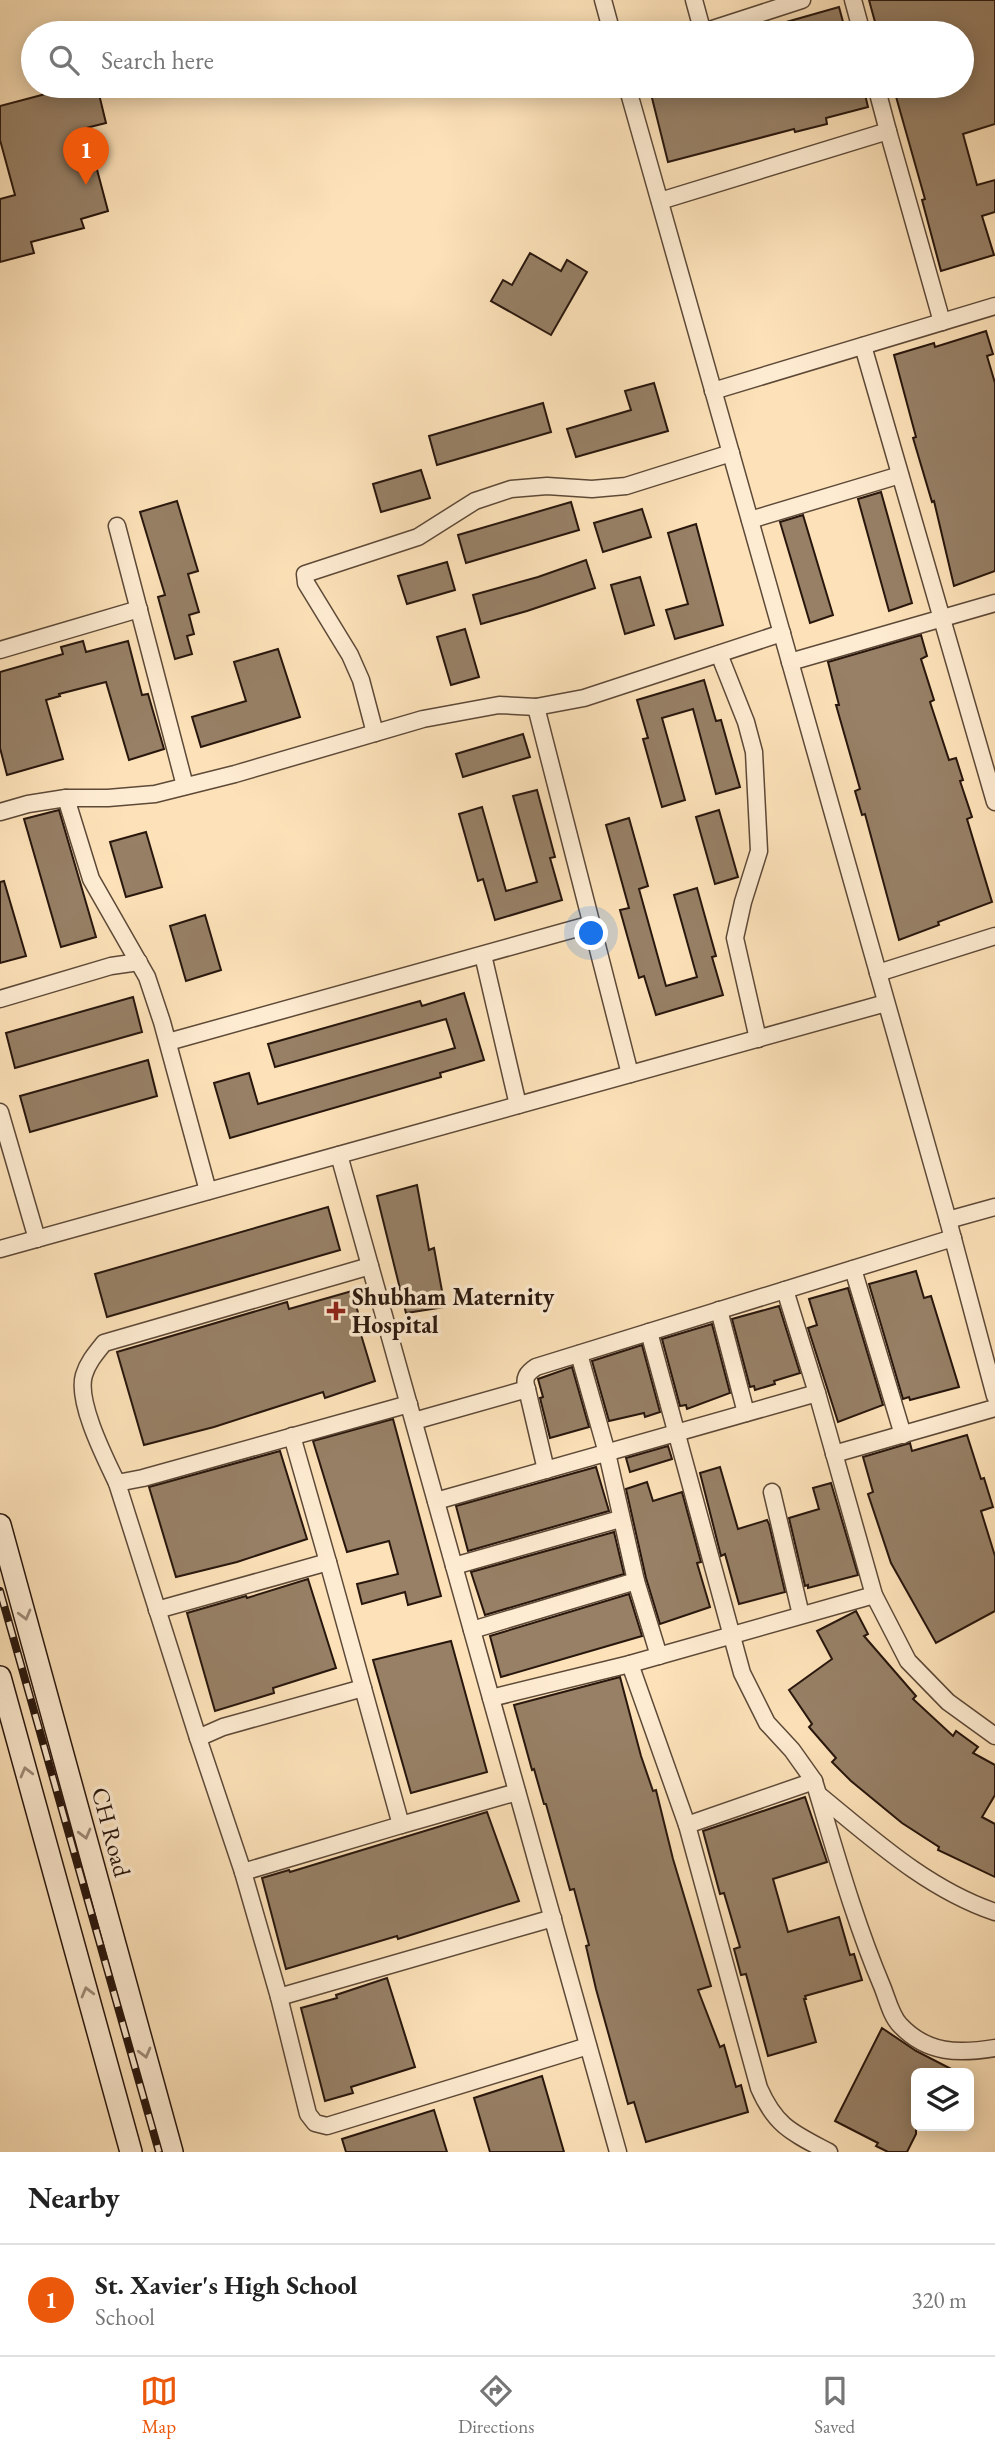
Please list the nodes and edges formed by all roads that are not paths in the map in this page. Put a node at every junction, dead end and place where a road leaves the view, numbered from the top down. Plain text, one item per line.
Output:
1 (603, 0) edge
2 (694, 0) edge
3 (802, 0) edge
4 (853, 0) edge
5 (609, 21) edge
6 (698, 21) edge
7 (738, 21) edge
8 (859, 21) edge
9 (630, 98) edge
10 (879, 98) edge
11 (888, 131) junction
12 (660, 201) junction
13 (995, 306) edge
14 (942, 322) junction
15 (863, 346) junction
16 (713, 391) junction
17 (731, 453) junction
18 (900, 475) junction
19 (750, 520) junction
20 (117, 526) dead end
21 (995, 603) edge
22 (139, 609) junction
23 (941, 618) junction
24 (782, 633) junction
25 (0, 650) edge
26 (719, 654) junction
27 (790, 662) junction
28 (536, 707) junction
29 (375, 733) junction
30 (185, 786) junction
31 (994, 796) edge
32 (66, 798) junction
33 (0, 812) edge
34 (592, 925) junction
35 (995, 936) edge
36 (483, 955) junction
37 (139, 962) junction
38 (878, 973) junction
39 (0, 999) edge
40 (886, 1003) junction
41 (758, 1039) junction
42 (168, 1042) junction
43 (630, 1074) junction
44 (518, 1105) junction
45 (0, 1111) edge
46 (339, 1155) junction
47 (208, 1191) junction
48 (995, 1207) edge
49 (948, 1220) junction
50 (37, 1238) junction
51 (953, 1238) junction
52 (0, 1249) edge
53 (370, 1266) junction
54 (853, 1269) junction
55 (785, 1290) junction
56 (719, 1310) junction
57 (649, 1332) junction
58 (579, 1354) junction
59 (992, 1376) edge
60 (527, 1389) junction
61 (817, 1392) junction
62 (995, 1396) edge
63 (409, 1404) junction
64 (995, 1408) edge
65 (746, 1413) junction
66 (414, 1421) junction
67 (675, 1433) junction
68 (903, 1435) junction
69 (292, 1436) junction
70 (607, 1453) junction
71 (834, 1454) junction
72 (546, 1470) junction
73 (117, 1483) junction
74 (772, 1492) dead end
75 (436, 1502) junction
76 (621, 1519) junction
77 (0, 1525) edge
78 (328, 1562) junction
79 (454, 1566) junction
80 (636, 1581) junction
81 (874, 1594) junction
82 (157, 1610) junction
83 (801, 1615) junction
84 (472, 1630) junction
85 (731, 1635) junction
86 (659, 1656) junction
87 (630, 1664) junction
88 (0, 1677) edge
89 (363, 1688) junction
90 (491, 1698) junction
91 (995, 1737) edge
92 (198, 1738) junction
93 (816, 1788) junction
94 (517, 1792) junction
95 (401, 1825) junction
96 (687, 1825) junction
97 (243, 1872) junction
98 (995, 1912) edge
99 (553, 1918) junction
100 (279, 1997) junction
101 (589, 2046) junction
102 (995, 2048) edge
103 (131, 2152) edge
104 (172, 2152) edge
105 (618, 2152) edge
106 (829, 2152) edge

1 - 5 street
2 - 6 street
3 - 7 street
4 - 8 street
9 - 12 street
10 - 11 street
11 - 12 street
11 - 14 street
12 - 16 street
13 - 14 street
14 - 15 street
15 - 16 street
15 - 18 street
16 - 17 street
17 - 19 street
17 - 29 street
18 - 19 street
18 - 23 street
19 - 24 street
20 - 22 street
21 - 23 street
22 - 25 street
22 - 30 street
23 - 27 street
23 - 31 street
24 - 26 street
24 - 27 street
26 - 28 street
26 - 41 street
27 - 38 street
28 - 29 street
28 - 34 street
29 - 30 street
30 - 32 street
32 - 33 street
32 - 37 street
34 - 36 street
34 - 43 street
35 - 38 street
36 - 42 street
36 - 44 street
37 - 39 street
37 - 42 street
38 - 40 street
40 - 41 street
40 - 49 street
41 - 43 street
42 - 47 street
43 - 44 street
44 - 46 street
45 - 50 street
46 - 47 street
46 - 53 street
47 - 50 street
48 - 49 street
49 - 51 street
50 - 52 street
51 - 54 street
51 - 59 street
53 - 63 street
53 - 73 street
54 - 55 street
54 - 68 street
55 - 56 street
55 - 61 street
56 - 57 street
56 - 65 street
57 - 58 street
57 - 67 street
58 - 60 street
58 - 70 street
59 - 62 street
60 - 66 street
60 - 72 street
61 - 65 street
61 - 71 street
63 - 66 street
63 - 69 street
64 - 68 street
65 - 67 street
66 - 75 street
67 - 70 street
67 - 85 street
68 - 71 street
69 - 73 street
69 - 78 street
70 - 72 street
70 - 76 street
71 - 81 street
72 - 75 street
73 - 82 street
74 - 83 street
75 - 79 street
76 - 79 street
76 - 80 street
77 -> 104 street, CH Road
78 - 82 street
78 - 89 street
79 - 84 street
80 - 84 street
80 - 86 street
81 - 83 street
81 - 91 street
82 - 92 street
83 - 85 street
84 - 90 street
85 - 86 street
85 - 93 street
86 - 87 street
87 - 90 street
87 - 96 street
103 -> 88 street
89 - 92 street
89 - 95 street
90 - 94 street
92 - 97 street
93 - 96 street
93 - 98 street
93 - 102 street
94 - 95 street
94 - 99 street
95 - 97 street
96 - 106 street
97 - 100 street
99 - 100 street
99 - 101 street
100 - 101 street
101 - 105 street

